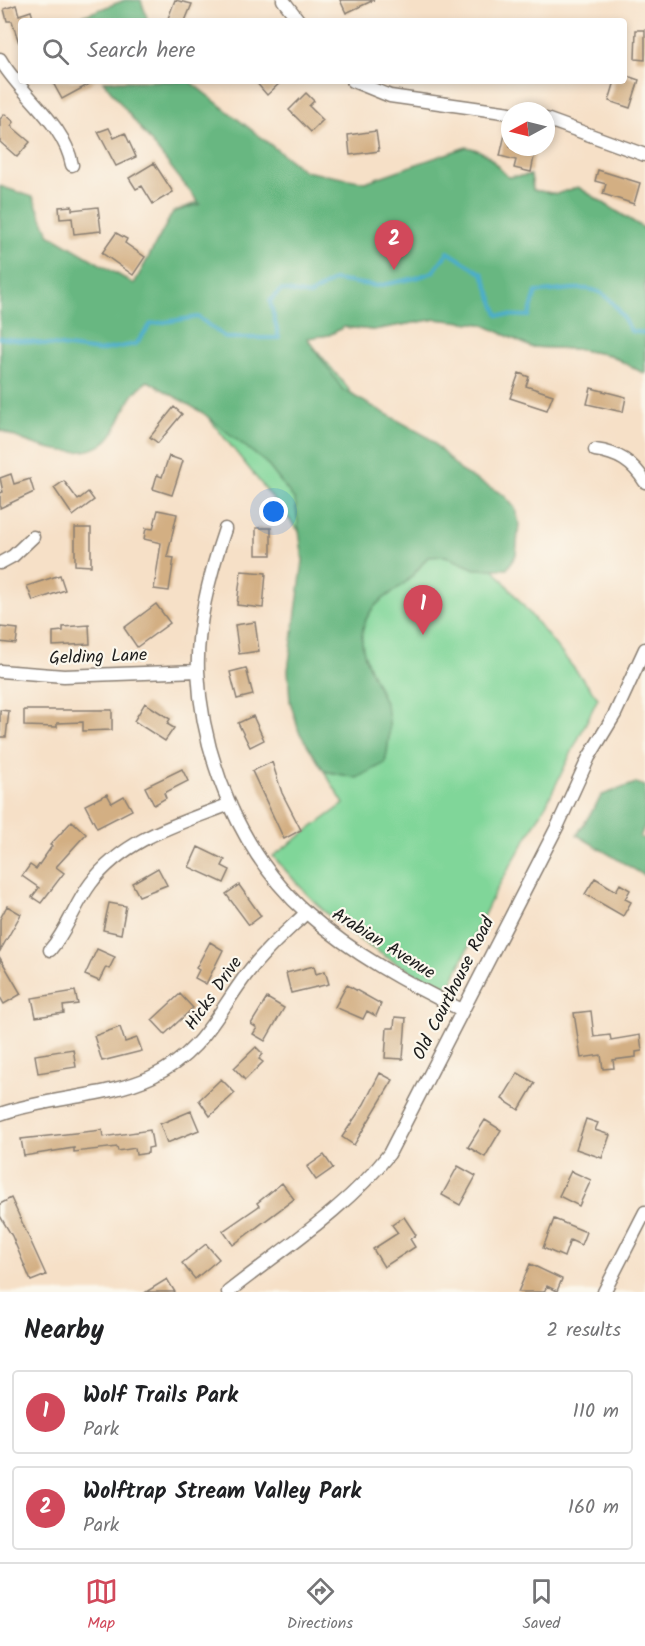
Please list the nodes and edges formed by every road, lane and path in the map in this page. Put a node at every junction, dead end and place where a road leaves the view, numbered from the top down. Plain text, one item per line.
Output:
1 (283, 0) edge
2 (297, 18) edge
3 (0, 59) edge
4 (360, 84) edge
5 (501, 112) edge
6 (555, 122) edge
7 (645, 155) edge
8 (72, 165) dead end
9 (595, 450) dead end
10 (645, 482) edge
11 (225, 529) dead end
12 (33, 537) dead end
13 (0, 563) edge
14 (645, 649) edge
15 (0, 671) edge
16 (198, 671) junction
17 (230, 804) junction
18 (306, 913) junction
19 (50, 950) dead end
20 (462, 1010) junction
21 (0, 1114) edge
22 (645, 1212) edge
23 (228, 1292) edge
24 (604, 1292) edge

1 - 2 street
3 - 8 street
4 - 5 street
6 - 7 street
9 - 10 street
11 - 16 street, Arabian Avenue
12 - 13 street
14 - 20 street, Old Courthouse Road
15 - 16 street, Gelding Lane
16 - 17 street, Arabian Avenue
17 - 18 street, Arabian Avenue
17 - 19 street
18 - 20 street, Arabian Avenue
18 - 21 street, Hicks Drive
20 - 23 street, Old Courthouse Road
22 - 24 street

